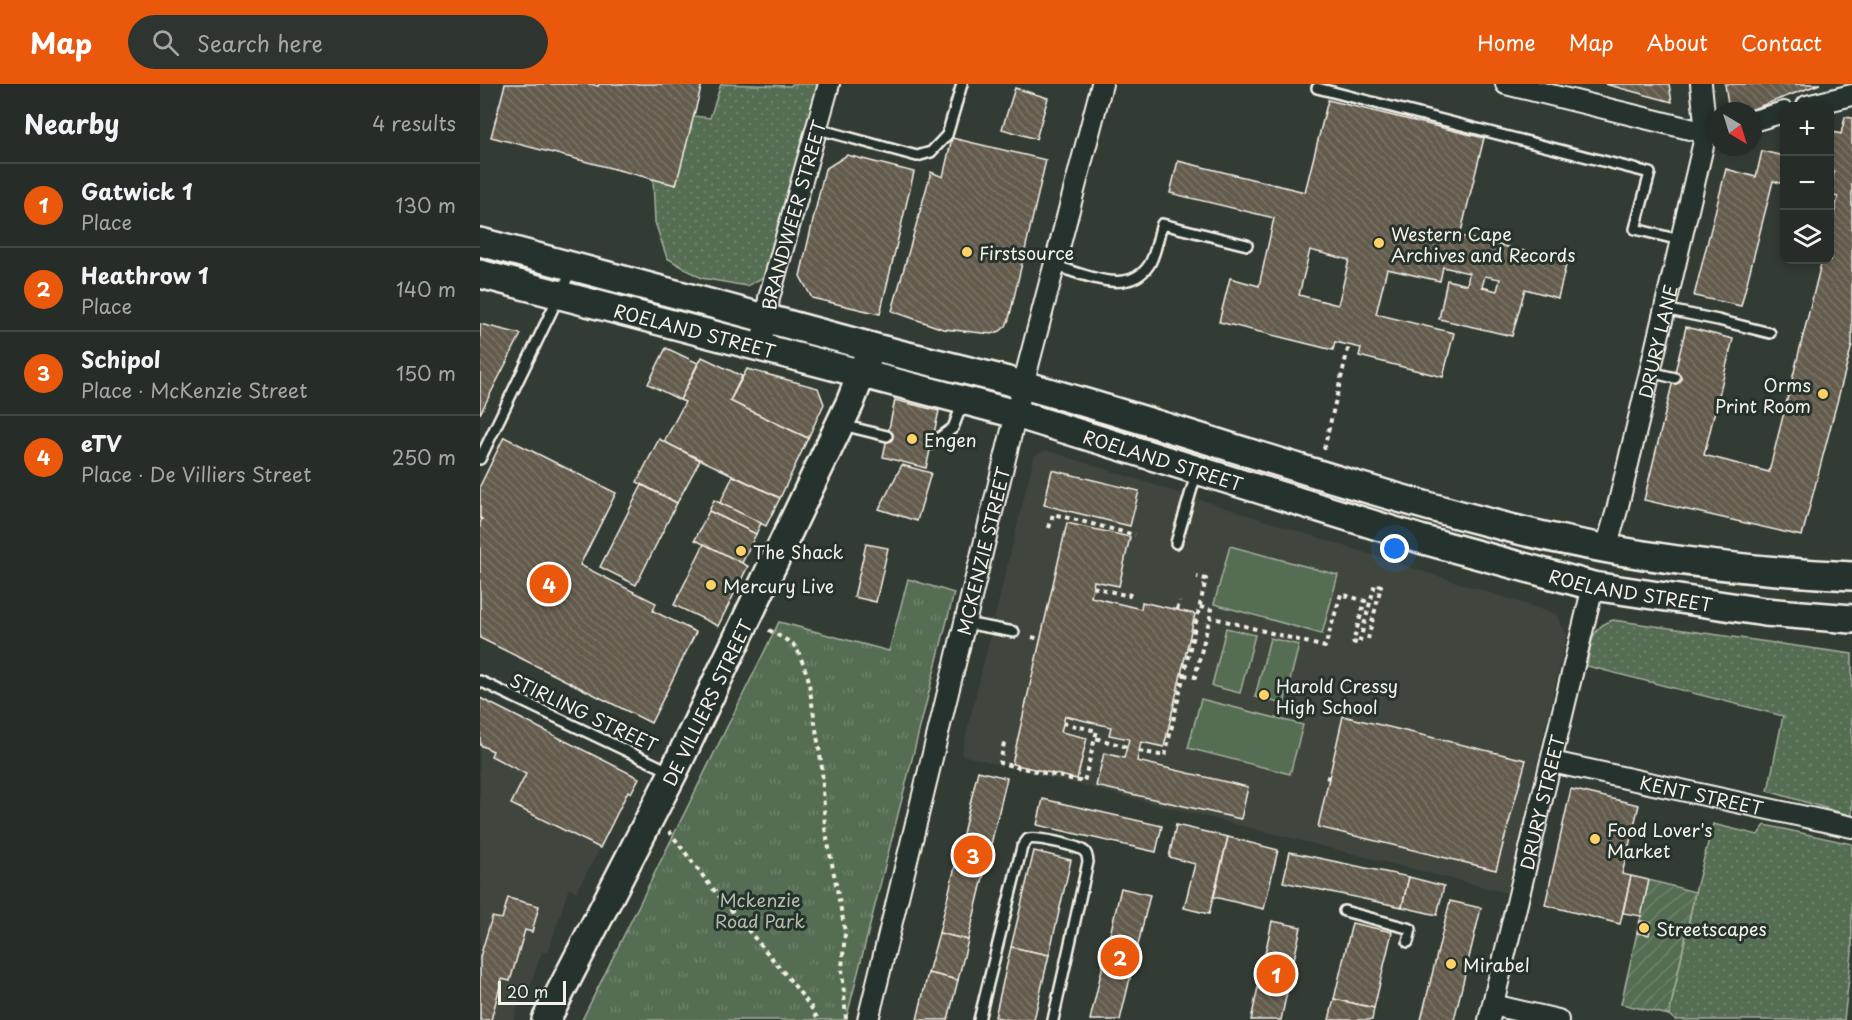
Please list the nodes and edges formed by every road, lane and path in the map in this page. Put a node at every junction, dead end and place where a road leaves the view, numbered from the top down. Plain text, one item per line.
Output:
1 (829, 84) edge
2 (962, 84) edge
3 (1102, 84) edge
4 (1506, 84) edge
5 (1701, 84) edge
6 (1317, 88) dead end
7 (1852, 95) edge
8 (1823, 102) edge
9 (1780, 113) edge
10 (1708, 114) edge
11 (1762, 118) edge
12 (818, 129) junction
13 (1708, 130) edge
14 (1708, 145) edge
15 (1680, 240) junction
16 (480, 242) edge
17 (1247, 245) dead end
18 (1053, 266) junction
19 (573, 267) junction
20 (480, 274) edge
21 (560, 294) junction
22 (1664, 309) junction
23 (767, 317) junction
24 (1770, 333) dead end
25 (1349, 345) dead end
26 (760, 346) junction
27 (871, 346) junction
28 (1650, 372) junction
29 (861, 374) junction
30 (1675, 378) dead end
31 (1023, 384) junction
32 (964, 400) junction
33 (1016, 414) junction
34 (840, 424) junction
35 (887, 436) dead end
36 (931, 444) dead end
37 (1324, 449) dead end
38 (480, 459) edge
39 (1197, 469) junction
40 (1049, 528) dead end
41 (1135, 535) dead end
42 (1176, 543) dead end
43 (1606, 548) junction
44 (1852, 576) edge
45 (1197, 577) dead end
46 (1593, 586) junction
47 (1093, 587) dead end
48 (1131, 589) dead end
49 (1179, 601) dead end
50 (1200, 607) junction
51 (1178, 610) dead end
52 (1210, 617) junction
53 (1852, 619) edge
54 (746, 620) junction
55 (965, 623) junction
56 (1014, 632) dead end
57 (1032, 637) dead end
58 (1040, 639) dead end
59 (1368, 639) dead end
60 (1184, 675) junction
61 (480, 681) edge
62 (1063, 723) dead end
63 (1095, 738) junction
64 (1004, 743) dead end
65 (1127, 747) dead end
66 (1139, 750) dead end
67 (1552, 762) junction
68 (673, 772) junction
69 (656, 807) junction
70 (1852, 827) edge
71 (1344, 911) dead end
72 (1408, 942) dead end
73 (1491, 1013) edge
74 (546, 1020) edge
75 (818, 1020) edge
76 (846, 1020) edge
77 (868, 1020) edge
78 (979, 1020) edge
79 (1053, 1020) edge
80 (1558, 1020) edge

1 - 12 street, BRANDWEER STREET
2 - 12 lane
3 - 18 street, MCKENZIE STREET
4 - 13 street
5 - 10 street, DRURY LANE
6 - 15 lane
7 - 8 street
9 - 11 street
12 - 23 street, BRANDWEER STREET
14 - 15 street, DRURY LANE
15 - 22 street, DRURY LANE
16 - 19 main road, ROELAND STREET
17 - 18 lane
18 - 31 street, MCKENZIE STREET
19 - 21 lane
19 - 23 main road, ROELAND STREET
20 - 21 main road, ROELAND STREET
21 - 26 main road, ROELAND STREET
21 - 38 lane
22 - 24 lane
22 - 28 street, DRURY LANE
23 - 26 street, BRANDWEER STREET
23 - 27 main road, ROELAND STREET
25 - 37 path
26 - 29 main road, ROELAND STREET
27 - 29 main road, DE VILLIERS STREET
27 - 31 main road, ROELAND STREET
28 - 30 lane
28 - 43 street, DRURY LANE
29 - 32 main road, ROELAND STREET
29 - 34 main road, DE VILLIERS STREET
31 - 33 street, MCKENZIE STREET
31 - 43 main road, ROELAND STREET
32 - 33 main road, ROELAND STREET
32 - 36 lane
33 - 39 main road, ROELAND STREET
33 - 55 street, MCKENZIE STREET
34 - 35 lane
34 - 54 main road, DE VILLIERS STREET
39 - 42 lane
39 - 46 main road, ROELAND STREET
40 - 41 path
43 - 44 main road, ROELAND STREET
45 - 50 path
46 - 53 main road, ROELAND STREET
46 - 67 street, DRURY STREET
47 - 48 path
49 - 51 path
50 - 52 path
50 - 60 path
52 - 59 path
52 - 60 path
54 - 68 main road, DE VILLIERS STREET
54 - 76 path
55 - 56 lane
55 - 77 street, MCKENZIE STREET
57 - 58 path
60 - 66 path
61 - 68 lane, STIRLING STREET
62 - 63 path
63 - 64 path
63 - 65 path
67 - 70 street, KENT STREET
67 - 73 street, DRURY STREET
68 - 69 main road, DE VILLIERS STREET
69 - 74 main road, DE VILLIERS STREET
69 - 75 path
71 - 72 lane
73 - 80 street
78 - 79 lane

